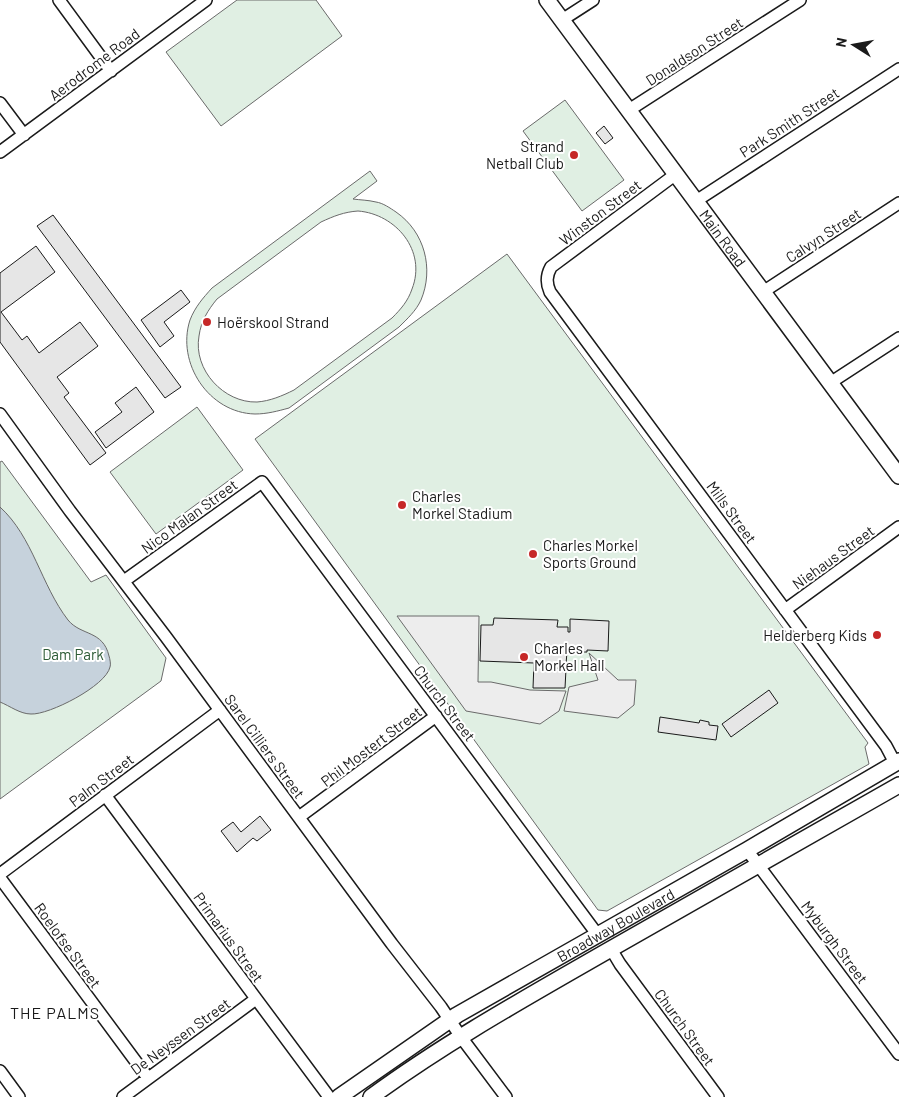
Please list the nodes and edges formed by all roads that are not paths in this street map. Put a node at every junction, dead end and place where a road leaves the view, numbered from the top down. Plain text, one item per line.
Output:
1 (59, 0) edge
2 (547, 0) edge
3 (593, 0) edge
4 (800, 0) edge
5 (199, 2) edge
6 (562, 20) junction
7 (899, 69) edge
8 (111, 71) junction
9 (0, 103) edge
10 (629, 110) junction
11 (24, 135) junction
12 (0, 152) edge
13 (676, 174) junction
14 (696, 201) junction
15 (899, 203) edge
16 (547, 278) joint
17 (763, 292) junction
18 (899, 338) edge
19 (830, 383) junction
20 (0, 414) edge
21 (898, 474) edge
22 (269, 490) joint
23 (899, 527) edge
24 (124, 581) junction
25 (785, 610) junction
26 (220, 710) junction
27 (436, 716) junction
28 (897, 762) edge
29 (899, 785) edge
30 (106, 794) junction
31 (299, 817) junction
32 (747, 850) junction
33 (759, 864) junction
34 (0, 874) edge
35 (0, 878) edge
36 (598, 934) junction
37 (611, 949) junction
38 (256, 998) junction
39 (450, 1020) junction
40 (462, 1037) junction
41 (899, 1054) edge
42 (0, 1071) edge
43 (148, 1078) junction
44 (19, 1097) edge
45 (123, 1097) edge
46 (329, 1097) edge
47 (339, 1097) edge
48 (371, 1097) edge
49 (506, 1097) edge
50 (718, 1097) edge

1 - 8 street
2 - 6 main road, Main Road
3 - 6 street
4 - 10 street, Donaldson Street
5 - 8 street, Aerodrome Road
6 - 10 main road, Main Road
7 - 14 street, Park Smith Street
8 - 11 street, Aerodrome Road
9 - 11 street
10 - 13 main road, Main Road
11 - 12 street, Aerodrome Road
13 - 14 main road, Main Road
13 - 16 street, Winston Street
14 - 17 main road, Main Road
15 - 17 street, Calvyn Street
16 - 25 street, Mills Street
17 - 19 main road, Main Road
18 - 19 street
19 - 21 main road, Main Road
20 - 24 street, Sarel Cilliers Street
22 - 24 street, Nico Malan Street
22 - 27 street, Church Street
23 - 25 street, Niehaus Street
24 - 26 street, Sarel Cilliers Street
25 - 28 street, Mills Street
26 - 30 street, Palm Street
26 - 31 street, Sarel Cilliers Street
27 - 31 street, Phil Mostert Street
27 - 36 street, Church Street
28 - 32 main road, Broadway Boulevard
29 - 33 main road, Broadway Boulevard
30 - 34 street, Palm Street
30 - 38 street, Primarius Street
31 - 39 street, Sarel Cilliers Street
32 - 33 street, Myburgh Street
32 - 36 main road, Broadway Boulevard
33 - 37 main road, Broadway Boulevard
33 - 41 street, Myburgh Street
35 - 43 street, Roelofse Street
36 - 39 main road, Broadway Boulevard
37 - 40 main road, Broadway Boulevard
37 - 50 street, Church Street
38 - 43 street, De Neyssen Street
38 - 46 street, Primarius Street
39 - 40 street, Sarel Cilliers Street
39 - 47 main road, Broadway Boulevard
40 - 48 main road, Broadway Boulevard
40 - 49 street, Sarel Cilliers Street
42 - 44 street
43 - 45 street, De Neyssen Street

